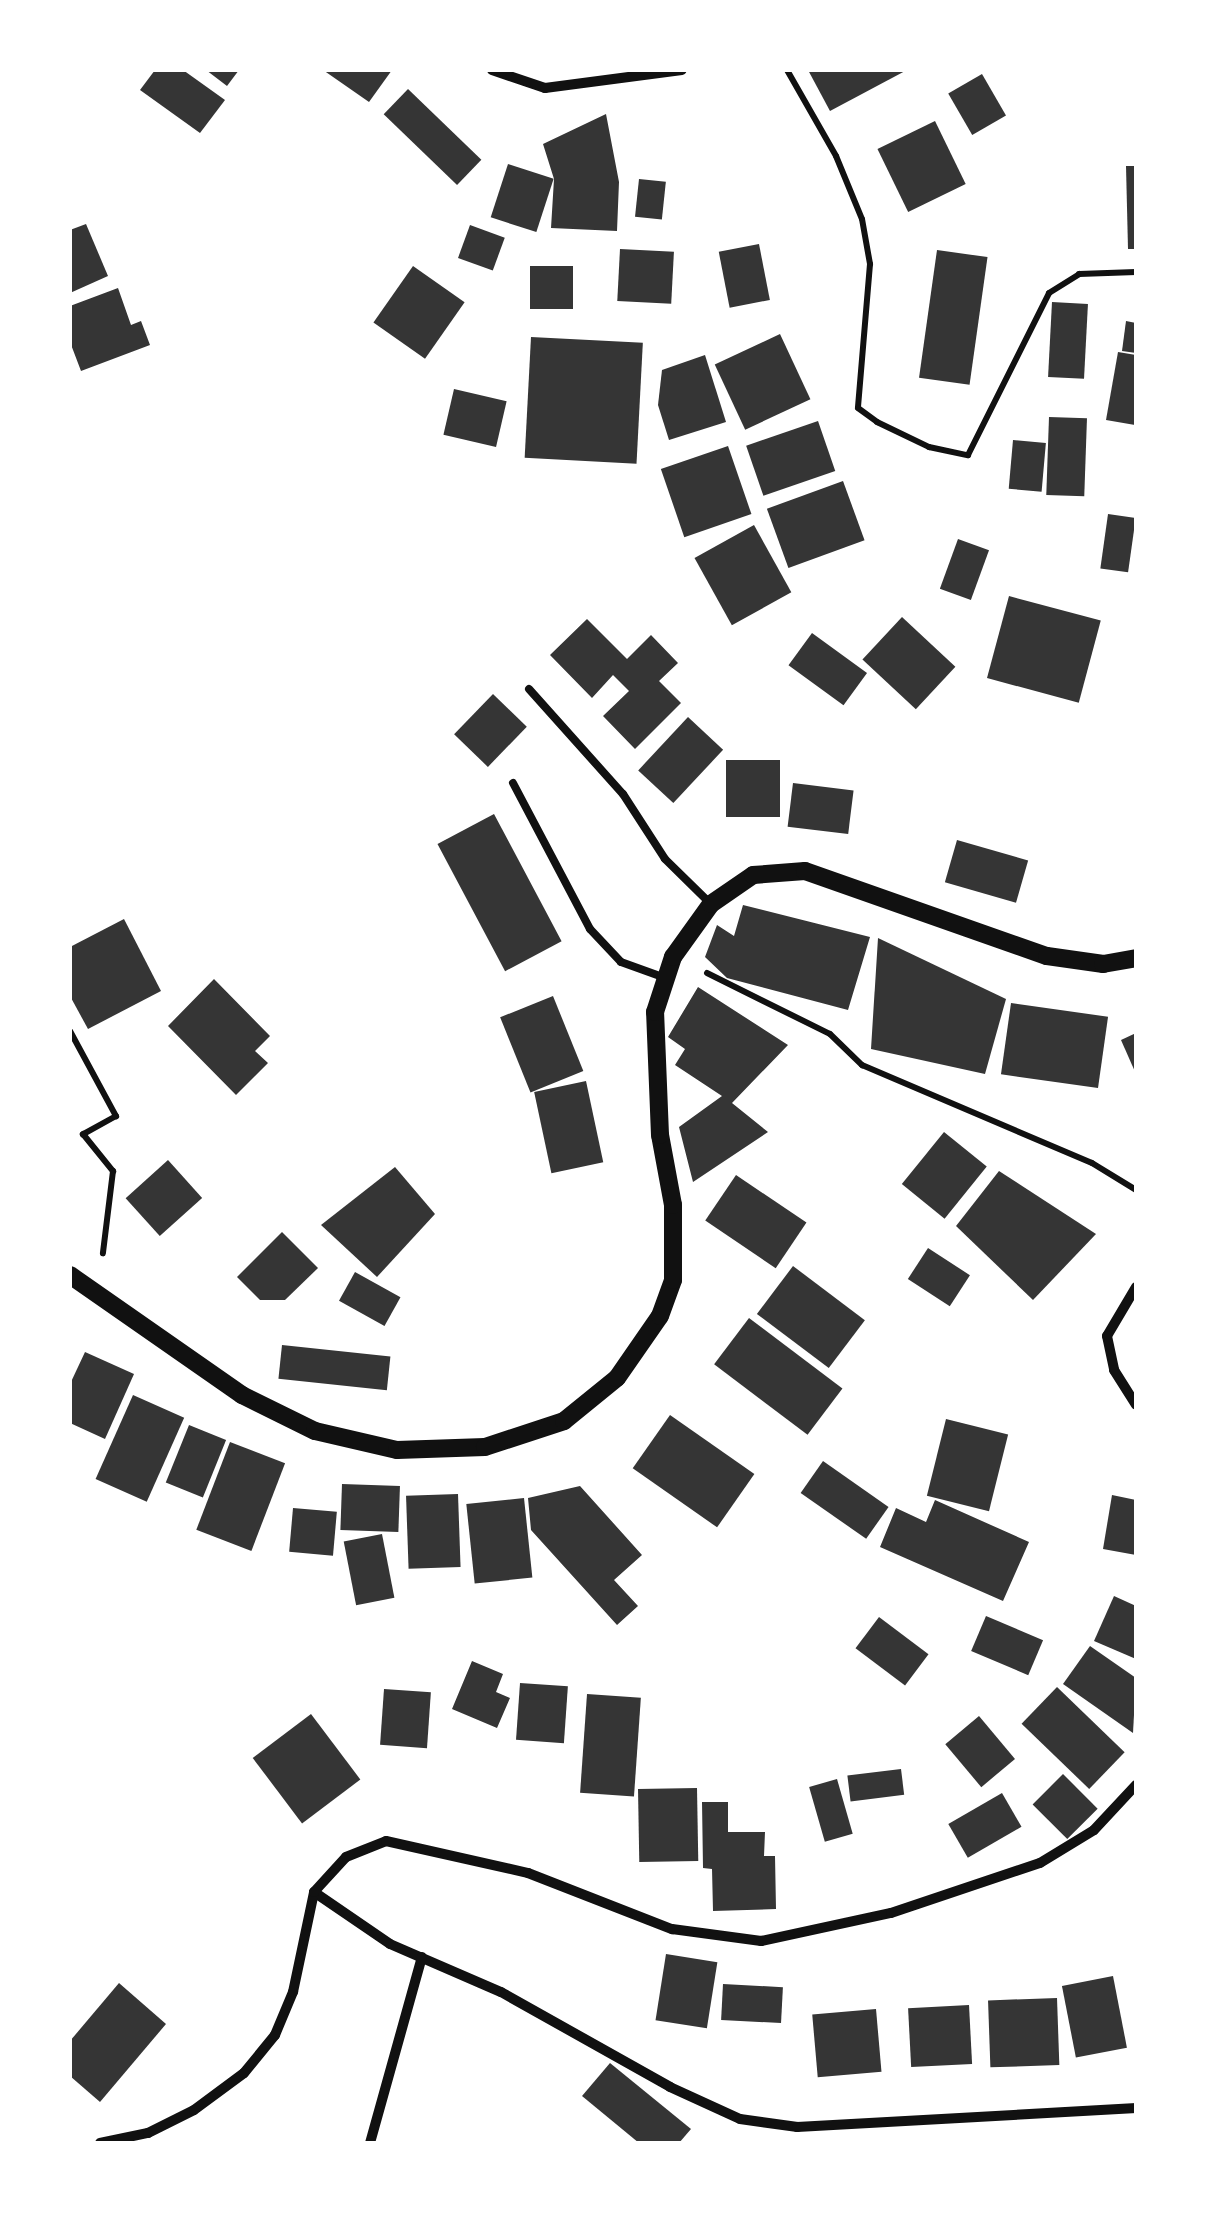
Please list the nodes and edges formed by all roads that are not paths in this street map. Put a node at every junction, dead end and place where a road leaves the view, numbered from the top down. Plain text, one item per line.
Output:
1 (492, 70) edge
2 (610, 70) edge
3 (682, 70) edge
4 (611, 84) junction
5 (529, 689) dead end
6 (513, 782) dead end
7 (711, 904) junction
8 (1136, 958) edge
9 (663, 977) junction
10 (70, 1275) edge
11 (1136, 1287) edge
12 (1136, 1405) edge
13 (1136, 1785) edge
14 (314, 1892) junction
15 (422, 1956) junction
16 (1136, 2108) edge
17 (100, 2143) edge
18 (370, 2143) edge

1 - 4 street
2 - 4 street
3 - 4 street
5 - 7 lane
6 - 9 lane
7 - 8 street
7 - 9 street
9 - 10 street
11 - 12 street
13 - 14 street
14 - 15 street
14 - 17 street
15 - 16 street
15 - 18 street

